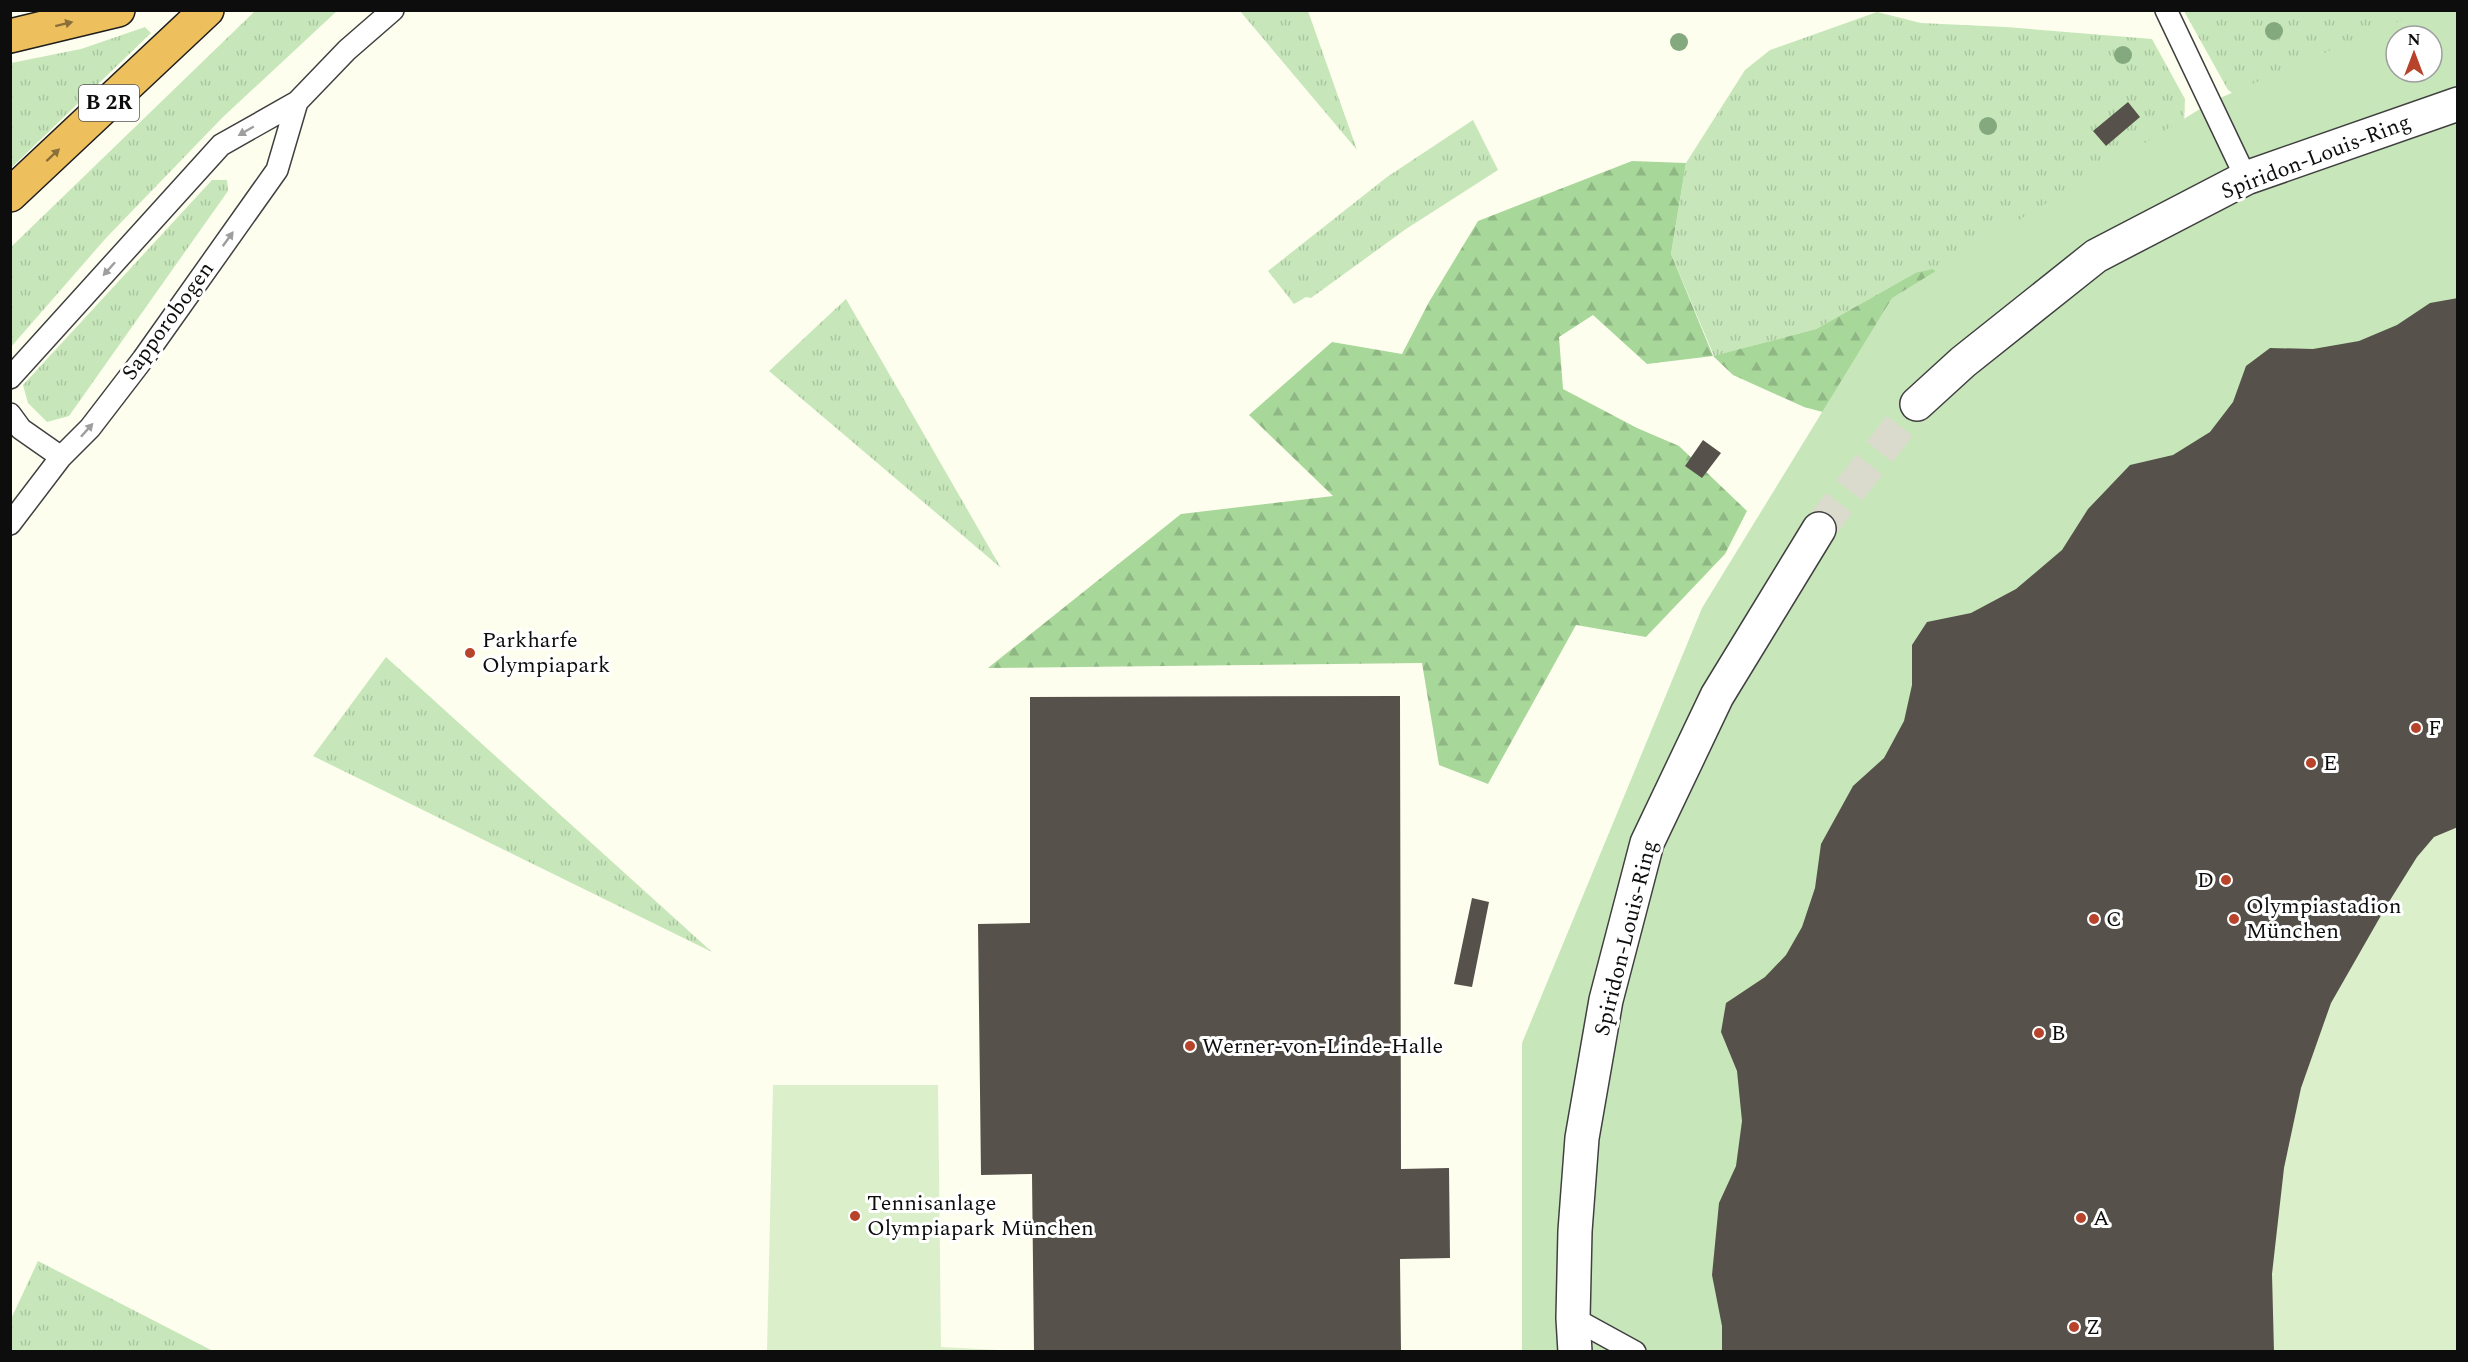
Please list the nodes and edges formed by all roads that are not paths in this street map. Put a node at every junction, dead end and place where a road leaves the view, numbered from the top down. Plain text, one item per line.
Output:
1 (118, 10) edge
2 (207, 10) edge
3 (393, 10) edge
4 (2166, 10) edge
5 (10, 36) edge
6 (297, 102) junction
7 (2457, 104) edge
8 (2246, 178) junction
9 (10, 195) edge
10 (10, 378) edge
11 (1917, 404) tunnel mouth
12 (10, 414) edge
13 (61, 457) junction
14 (12, 519) edge
15 (1819, 529) tunnel mouth
16 (1573, 1318) junction
17 (1575, 1352) edge
18 (1635, 1352) edge

5 -> 1 highway
9 -> 2 highway, B 2R
3 - 6 lane, Sapporobogen
4 - 8 lane
6 -> 10 lane, Sapporobogen
13 -> 6 lane, Sapporobogen
7 - 8 street, Spiridon-Louis-Ring
8 - 11 street, Spiridon-Louis-Ring
12 - 13 lane
13 - 14 lane, Sapporobogen
15 - 16 street, Spiridon-Louis-Ring
16 - 17 street, Spiridon-Louis-Ring
16 - 18 lane

